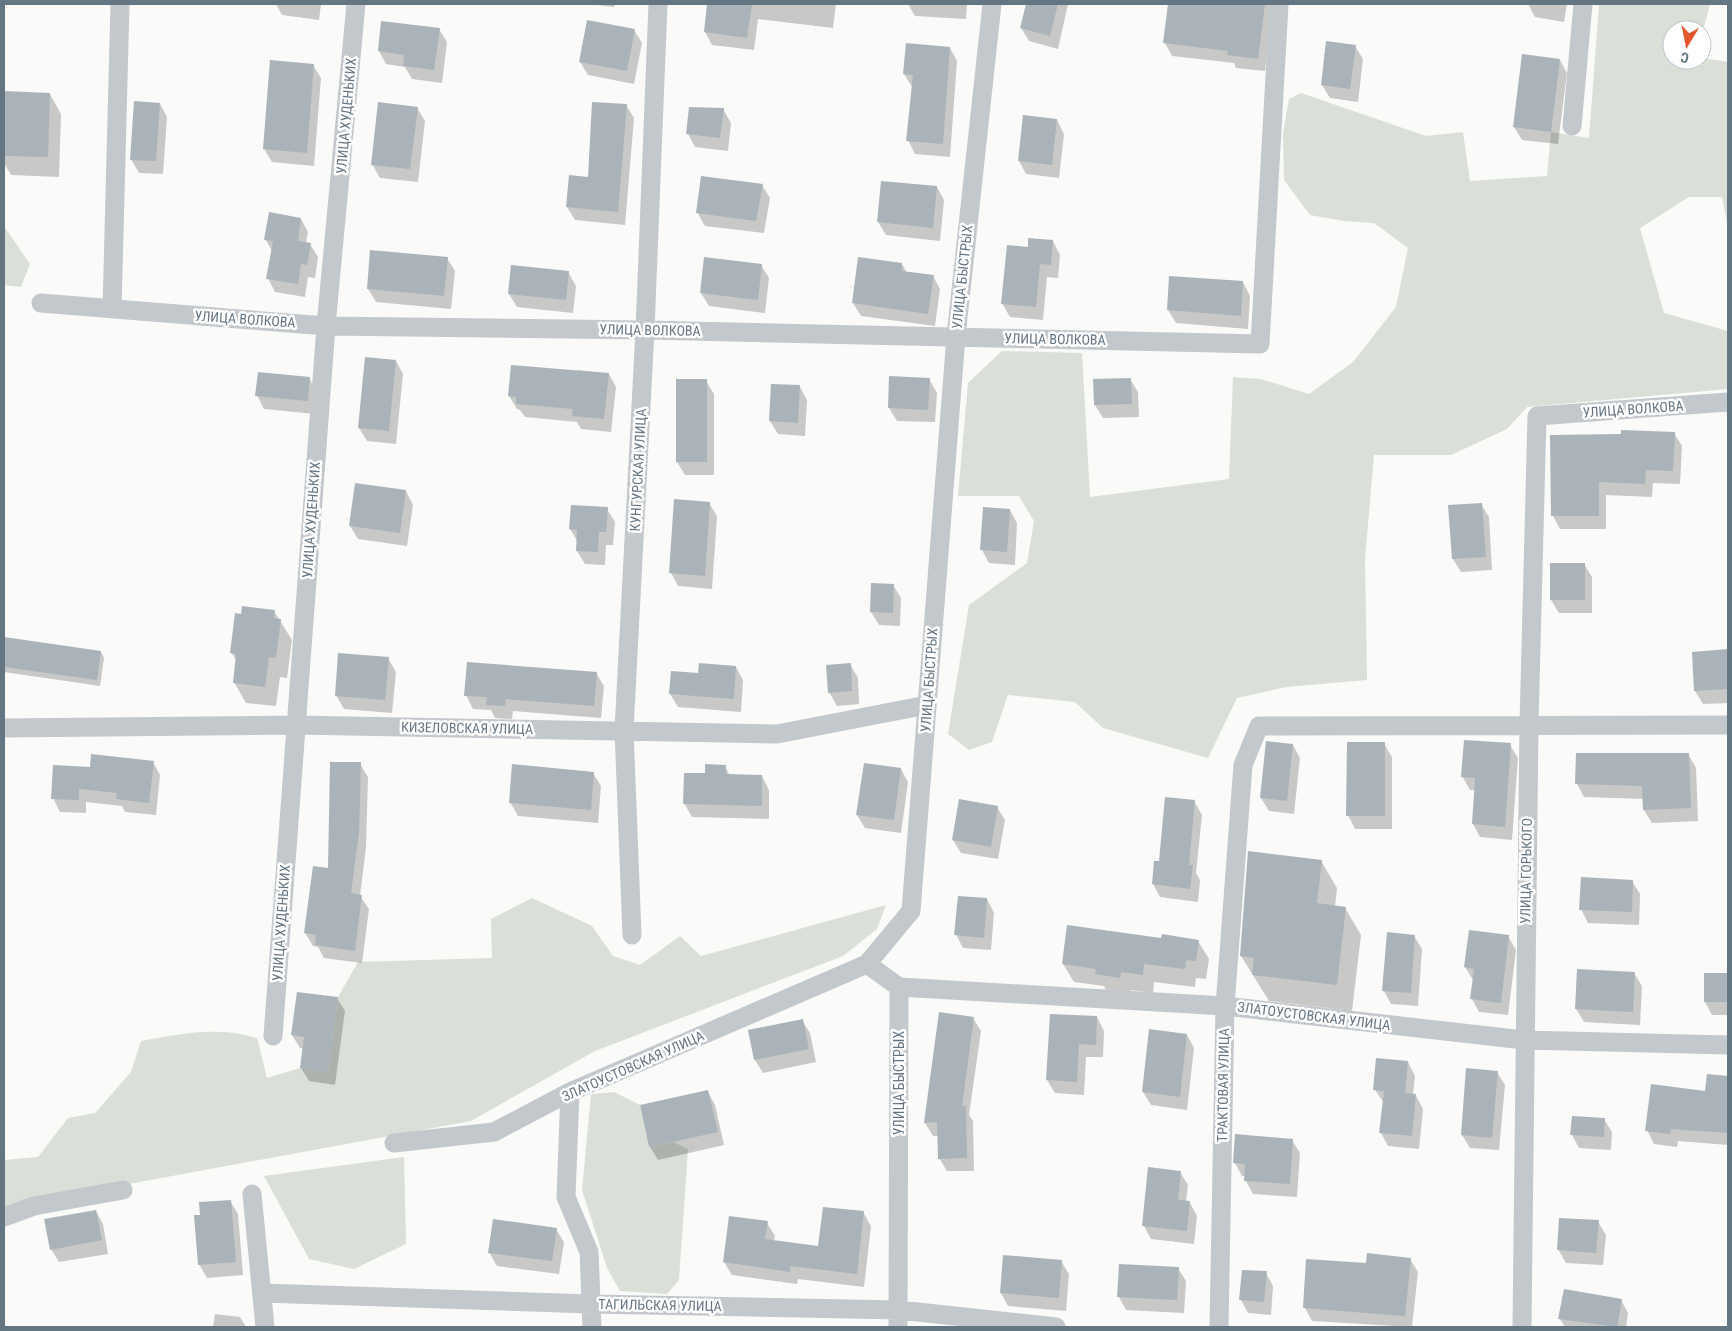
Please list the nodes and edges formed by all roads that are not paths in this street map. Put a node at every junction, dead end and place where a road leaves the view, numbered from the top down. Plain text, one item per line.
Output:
1 (120, 4) edge
2 (356, 4) edge
3 (658, 4) edge
4 (992, 4) edge
5 (1279, 4) edge
6 (1583, 4) edge
7 (1572, 126) dead end
8 (41, 303) dead end
9 (112, 309) junction
10 (326, 326) junction
11 (645, 330) junction
12 (956, 336) junction
13 (1728, 402) edge
14 (1537, 416) joint
15 (927, 705) junction
16 (1529, 724) junction
17 (295, 725) junction
18 (1728, 725) edge
19 (4, 728) edge
20 (624, 730) junction
21 (632, 935) dead end
22 (867, 964) junction
23 (899, 987) junction
24 (1225, 1006) junction
25 (273, 1036) dead end
26 (1524, 1040) junction
27 (1728, 1045) edge
28 (570, 1092) junction
29 (394, 1143) dead end
30 (123, 1190) dead end
31 (252, 1194) dead end
32 (4, 1216) edge
33 (263, 1294) junction
34 (592, 1304) junction
35 (898, 1319) edge
36 (265, 1327) edge
37 (592, 1327) edge
38 (1056, 1327) edge
39 (1219, 1327) edge
40 (1522, 1327) edge

1 - 9 street
2 - 10 street, УЛИЦА ХУДЕНЬКИХ
3 - 11 street, КУНГУРСКАЯ УЛИЦА
4 - 12 street, УЛИЦА БЫСТРЫХ
5 - 12 street, УЛИЦА ВОЛКОВА
6 - 7 street
8 - 9 street, УЛИЦА ВОЛКОВА
9 - 10 street, УЛИЦА ВОЛКОВА
10 - 11 street, УЛИЦА ВОЛКОВА
10 - 17 street, УЛИЦА ХУДЕНЬКИХ
11 - 12 street, УЛИЦА ВОЛКОВА
11 - 20 street, КУНГУРСКАЯ УЛИЦА
12 - 15 street, УЛИЦА БЫСТРЫХ
13 - 14 street, УЛИЦА ВОЛКОВА
14 - 16 street, УЛИЦА ГОРЬКОГО
15 - 20 street, КИЗЕЛОВСКАЯ УЛИЦА
15 - 22 street, УЛИЦА БЫСТРЫХ
16 - 18 street
16 - 24 street, ТРАКТОВАЯ УЛИЦА
16 - 26 street, УЛИЦА ГОРЬКОГО
17 - 19 street, КИЗЕЛОВСКАЯ УЛИЦА
17 - 20 street, КИЗЕЛОВСКАЯ УЛИЦА
17 - 25 street, УЛИЦА ХУДЕНЬКИХ
20 - 21 street, КУНГУРСКАЯ УЛИЦА
22 - 23 street
22 - 28 street, ЗЛАТОУСТОВСКАЯ УЛИЦА
23 - 24 street, ЗЛАТОУСТОВСКАЯ УЛИЦА
23 - 35 street, УЛИЦА БЫСТРЫХ
24 - 26 street, ЗЛАТОУСТОВСКАЯ УЛИЦА
24 - 39 street, ТРАКТОВАЯ УЛИЦА
26 - 27 street, ЗЛАТОУСТОВСКАЯ УЛИЦА
26 - 40 street, УЛИЦА ГОРЬКОГО
28 - 29 street, ЗЛАТОУСТОВСКАЯ УЛИЦА
28 - 34 street
30 - 32 street
31 - 33 street
33 - 34 street, ТАГИЛЬСКАЯ УЛИЦА
33 - 36 street
34 - 35 street, ТАГИЛЬСКАЯ УЛИЦА
34 - 37 street
35 - 38 street, ТАГИЛЬСКАЯ УЛИЦА

